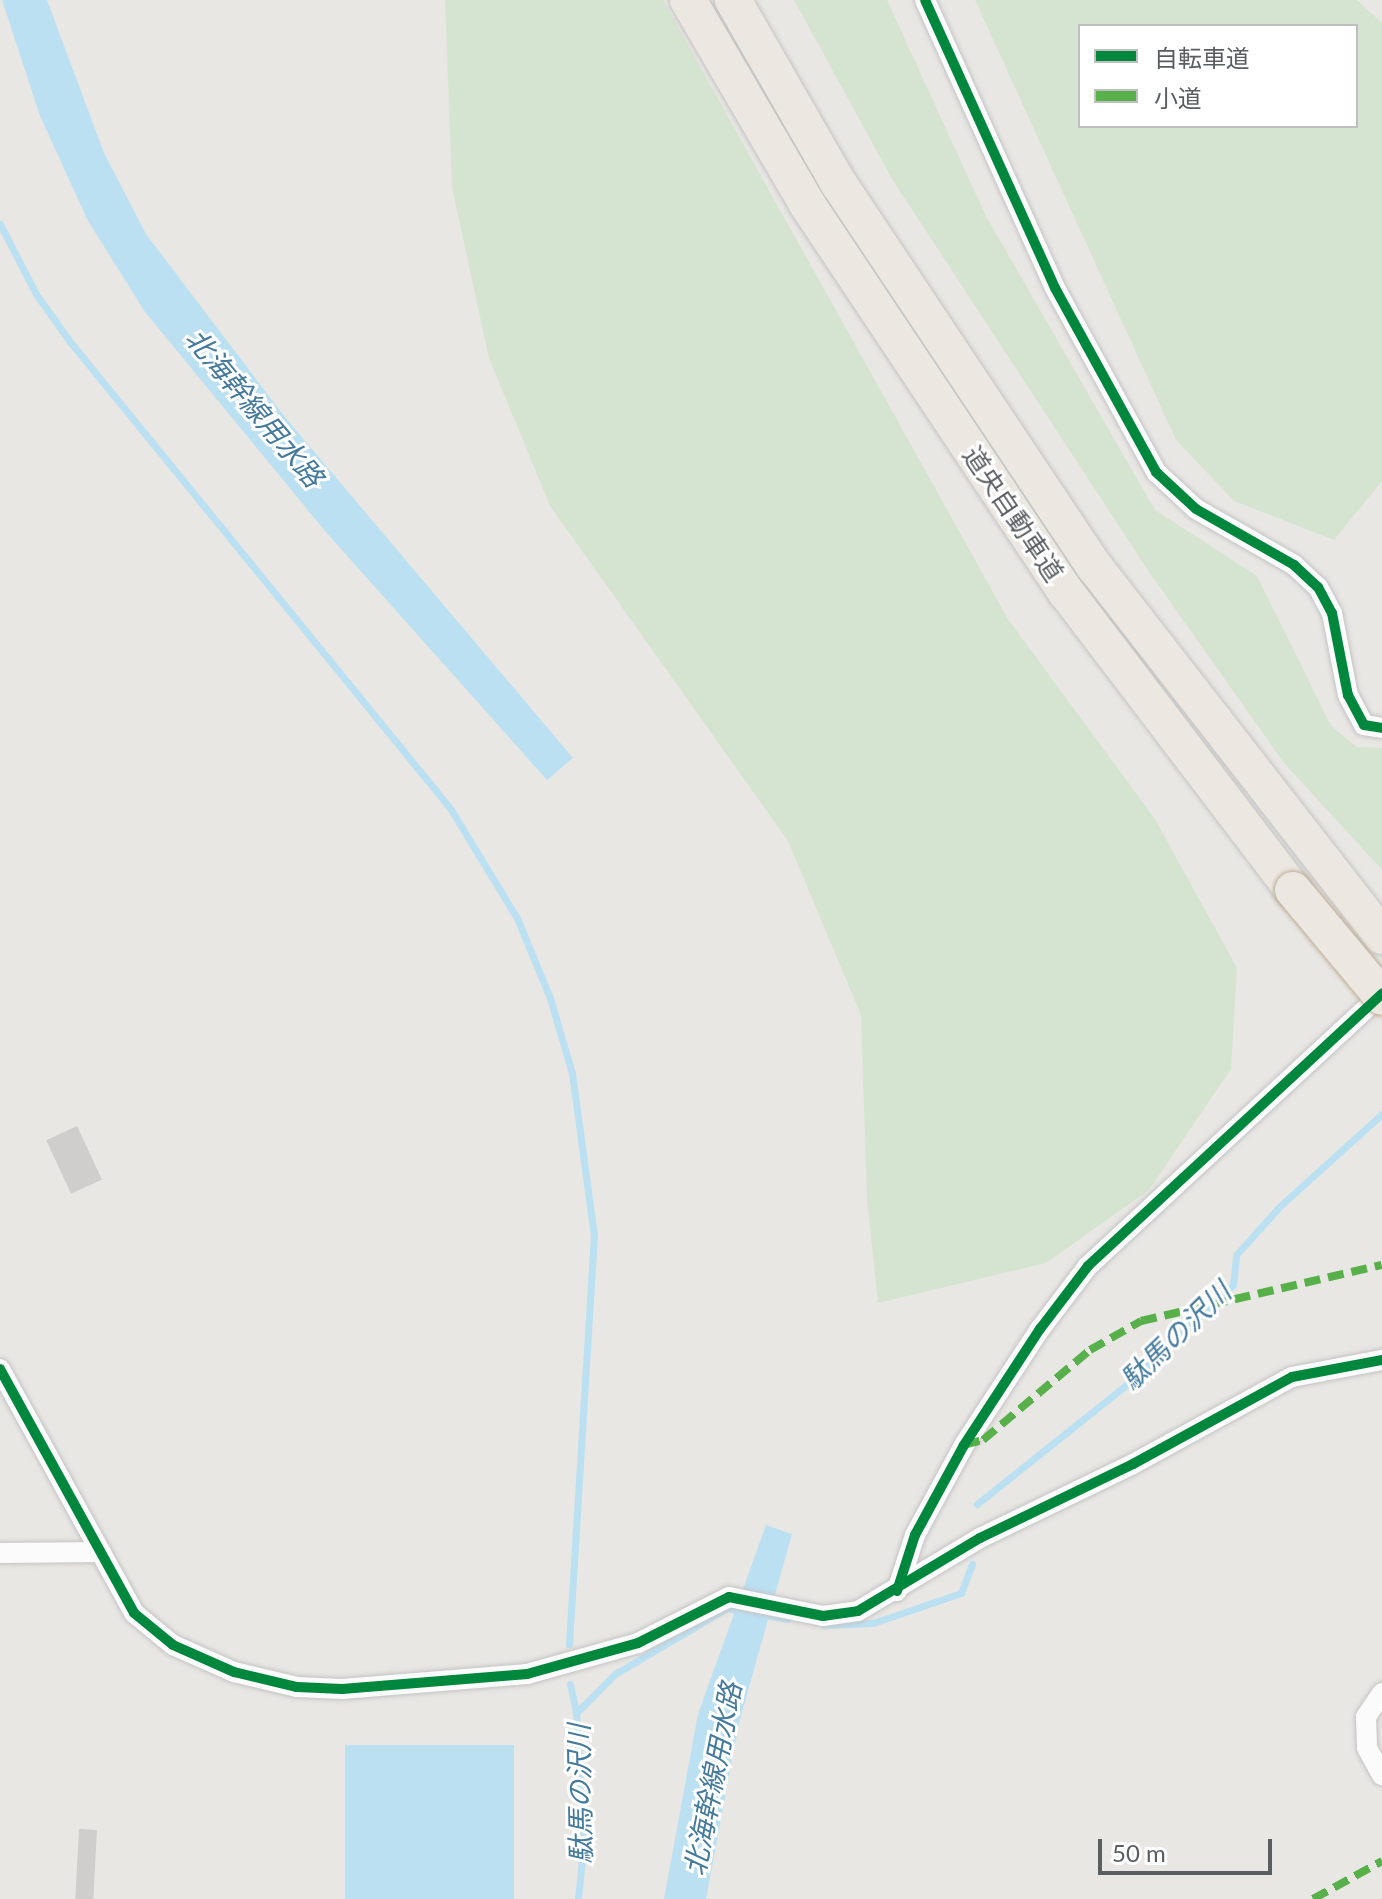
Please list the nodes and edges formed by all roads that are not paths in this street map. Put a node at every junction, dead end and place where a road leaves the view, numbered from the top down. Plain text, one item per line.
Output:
1 (688, 0) edge
2 (733, 0) edge
3 (925, 0) edge
4 (1382, 728) edge
5 (1382, 936) edge
6 (1382, 996) edge
7 (1382, 1360) edge
8 (0, 1369) edge
9 (101, 1552) junction
10 (0, 1553) edge
11 (897, 1591) junction
12 (1382, 1693) edge
13 (1382, 1775) edge

1 - 6 highway, 道央自動車道, bridge
2 - 5 highway, 道央自動車道
3 - 4 street
6 - 11 street
7 - 11 street
8 - 9 street
9 - 10 street
9 - 11 street
12 - 13 street

